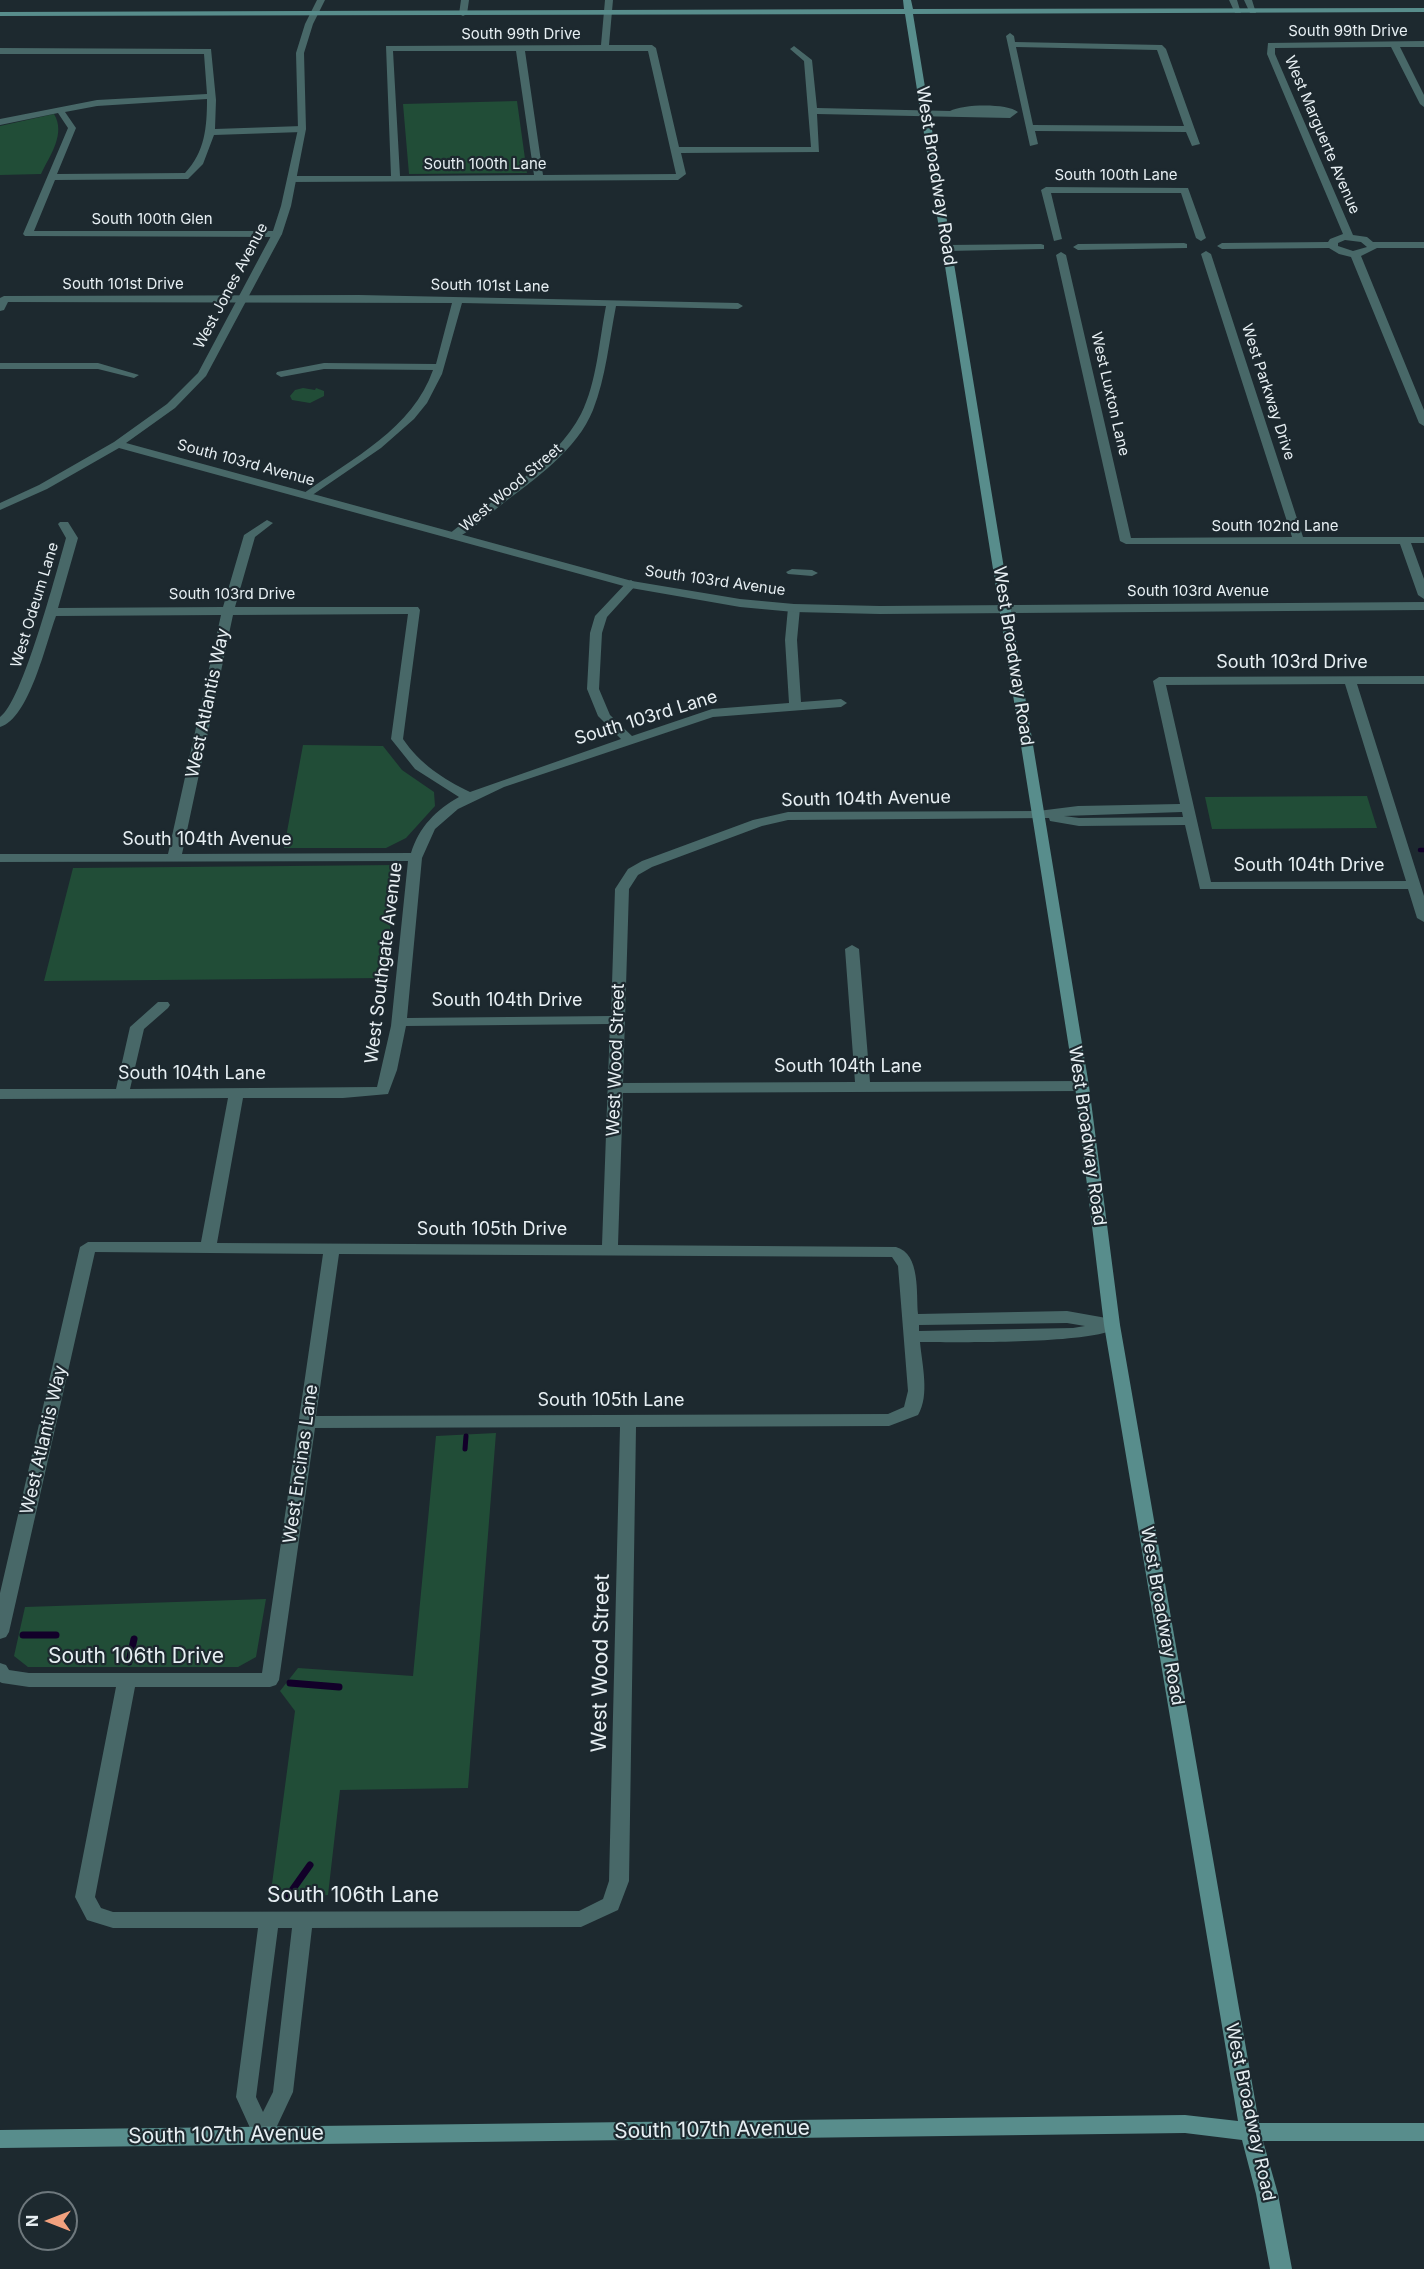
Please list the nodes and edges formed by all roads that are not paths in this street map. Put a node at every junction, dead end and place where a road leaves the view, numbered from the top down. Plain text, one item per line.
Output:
1 (321, 0) edge
2 (465, 0) edge
3 (609, 0) edge
4 (907, 0) edge
5 (1233, 0) edge
6 (1248, 0) edge
7 (909, 10) junction
8 (1424, 10) edge
9 (1238, 11) junction
10 (1253, 11) junction
11 (609, 13) junction
12 (0, 14) edge
13 (463, 14) junction
14 (297, 15) junction
15 (313, 15) junction
16 (0, 20) edge
17 (1394, 44) junction
18 (1424, 44) edge
19 (1271, 45) joint
20 (520, 48) junction
21 (605, 48) junction
22 (794, 49) dead end
23 (0, 51) edge
24 (211, 96) junction
25 (1424, 104) edge
26 (59, 110) junction
27 (812, 111) junction
28 (927, 112) junction
29 (1026, 112) junction
30 (0, 122) edge
31 (1030, 128) junction
32 (302, 129) junction
33 (1190, 129) junction
34 (210, 132) junction
35 (1033, 144) dead end
36 (1196, 144) dead end
37 (676, 150) junction
38 (52, 177) junction
39 (292, 179) junction
40 (396, 179) junction
41 (539, 179) junction
42 (277, 234) junction
43 (1349, 237) junction
44 (1201, 238) junction
45 (1058, 239) junction
46 (1332, 245) junction
47 (1372, 245) junction
48 (1424, 245) edge
49 (1184, 246) junction
50 (1222, 246) junction
51 (1041, 247) junction
52 (1078, 247) junction
53 (947, 248) junction
54 (1206, 254) junction
55 (1355, 254) junction
56 (1061, 255) junction
57 (242, 298) junction
58 (458, 300) junction
59 (2, 304) edge
60 (611, 304) junction
61 (738, 306) dead end
62 (0, 366) edge
63 (439, 367) junction
64 (281, 374) dead end
65 (134, 375) dead end
66 (1424, 423) edge
67 (118, 444) junction
68 (308, 495) junction
69 (0, 507) edge
70 (267, 523) dead end
71 (64, 525) dead end
72 (453, 536) junction
73 (1404, 540) junction
74 (1424, 540) edge
75 (1126, 541) joint
76 (1299, 541) junction
77 (792, 572) dead end
78 (812, 573) dead end
79 (631, 584) junction
80 (1424, 595) edge
81 (1424, 606) edge
82 (794, 608) junction
83 (1006, 608) junction
84 (228, 610) junction
85 (51, 612) junction
86 (1424, 680) edge
87 (1350, 681) junction
88 (841, 703) dead end
89 (795, 708) junction
90 (0, 723) edge
91 (629, 741) junction
92 (468, 796) junction
93 (1038, 815) junction
94 (1189, 815) junction
95 (415, 857) junction
96 (0, 858) edge
97 (174, 858) junction
98 (633, 872) joint
99 (1414, 885) junction
100 (1424, 918) edge
101 (852, 949) dead end
102 (163, 1005) dead end
103 (617, 1020) junction
104 (398, 1022) junction
105 (862, 1086) junction
106 (1082, 1086) junction
107 (615, 1088) junction
108 (383, 1091) joint
109 (0, 1094) edge
110 (122, 1094) junction
111 (236, 1094) junction
112 (88, 1247) joint
113 (208, 1248) junction
114 (332, 1249) junction
115 (610, 1250) junction
116 (910, 1320) junction
117 (1112, 1325) junction
118 (912, 1337) junction
119 (628, 1421) junction
120 (308, 1422) junction
121 (0, 1632) edge
122 (1, 1673) edge
123 (128, 1680) junction
124 (270, 1680) joint
125 (611, 1904) joint
126 (269, 1920) junction
127 (303, 1920) junction
128 (1250, 2132) junction
129 (1424, 2132) edge
130 (263, 2134) junction
131 (0, 2139) edge
132 (1281, 2269) edge

1 - 15 street, West Jones Avenue
2 - 13 street
3 - 11 street
4 - 7 main road, West Broadway Road
5 - 9 street
6 - 10 street
7 - 9 main road
7 - 11 main road
7 - 28 main road, West Broadway Road
8 - 10 main road
9 - 10 main road
11 - 13 main road
11 - 21 street
12 - 14 main road
13 - 15 main road
14 - 15 main road
14 - 16 main road
15 - 32 street, West Jones Avenue
17 - 18 street, South 99th Drive
17 - 19 street, South 99th Drive
17 - 25 street
19 - 43 street, West Marguerte Avenue
20 - 21 street, South 99th Drive
20 - 40 street, South 99th Drive
20 - 41 street
21 - 37 street, South 99th Drive
22 - 27 street
23 - 24 street
24 - 26 street
24 - 34 street
26 - 30 street
26 - 38 street
27 - 28 street
27 - 37 street
28 - 29 street
28 - 53 main road, West Broadway Road
29 - 31 street
29 - 33 street
31 - 33 street
31 - 35 street
32 - 34 street
32 - 39 street, West Jones Avenue
33 - 36 street
34 - 38 street
37 - 41 street, South 100th Lane
38 - 42 street, South 100th Glen
39 - 40 street, South 100th Lane
39 - 42 street, West Jones Avenue
40 - 41 street, South 100th Lane
42 - 57 street, West Jones Avenue
43 - 46 street
43 - 47 street
44 - 45 street, South 100th Lane
44 - 49 street
44 - 50 street
45 - 51 street
45 - 52 street
46 - 50 street
46 - 55 street
47 - 48 street
47 - 55 street
49 - 52 street
49 - 54 street
50 - 54 street
51 - 53 street
51 - 56 street
52 - 56 street
53 - 83 main road, West Broadway Road
54 - 76 street, West Parkway Drive
55 - 66 street
56 - 75 street, West Luxton Lane
57 - 58 street, South 101st Lane
57 - 59 street, South 101st Drive
57 - 67 street, West Jones Avenue
58 - 60 street, South 101st Lane
58 - 63 street
60 - 61 street, South 101st Lane
60 - 72 street, West Wood Street
62 - 65 street
63 - 64 street
63 - 68 street
67 - 68 street, South 103rd Avenue
67 - 69 street
68 - 72 street, South 103rd Avenue
70 - 84 street, West Atlantis Way
71 - 85 street, West Odeum Lane
72 - 79 street, South 103rd Avenue
73 - 74 street, South 102nd Lane
73 - 76 street, South 102nd Lane
73 - 80 street
75 - 76 street, South 102nd Lane
77 - 78 street
79 - 82 street, South 103rd Avenue
79 - 91 street
81 - 83 street, South 103rd Avenue
82 - 83 street, South 103rd Avenue
82 - 89 street
83 - 93 main road, West Broadway Road
84 - 85 street, South 103rd Drive
84 - 92 street, South 103rd Drive
84 - 97 street, West Atlantis Way
85 - 90 street, West Odeum Lane
86 - 87 street, South 103rd Drive
87 - 94 street, South 103rd Drive
87 - 99 street
88 - 89 street, South 103rd Lane
89 - 91 street, South 103rd Lane
91 - 92 street, South 103rd Lane
92 - 95 street, West Southgate Avenue
93 - 94 street, South 104th Avenue
93 - 98 street, South 104th Avenue
93 - 106 main road, West Broadway Road
94 - 99 street, South 104th Drive
95 - 97 street, South 104th Avenue
95 - 104 street, West Southgate Avenue
96 - 97 street, South 104th Avenue
98 - 103 street, West Wood Street
99 - 100 street
101 - 105 street
102 - 110 street
103 - 104 street, South 104th Drive
103 - 107 street, West Wood Street
104 - 108 street, West Southgate Avenue
105 - 106 street, South 104th Lane
105 - 107 street, South 104th Lane
106 - 117 main road, West Broadway Road
107 - 115 street, West Wood Street
108 - 111 street, South 104th Lane
109 - 110 street, South 104th Lane
110 - 111 street, South 104th Lane
111 - 113 street
112 - 113 street, South 105th Drive
112 - 121 street, West Atlantis Way
113 - 114 street, South 105th Drive
114 - 115 street, South 105th Drive
114 - 120 street, West Encinas Lane
115 - 116 street, South 105th Drive
116 - 117 street
116 - 118 street
117 - 118 street
117 - 128 main road, West Broadway Road
118 - 119 street, South 105th Lane
119 - 120 street, South 105th Lane
119 - 125 street, West Wood Street
120 - 124 street, West Encinas Lane
122 - 123 street, South 106th Drive
123 - 124 street, South 106th Drive
123 - 126 street, South 106th Lane
125 - 127 street, South 106th Lane
126 - 127 street, South 106th Lane
126 - 130 street
127 - 130 street
128 - 129 main road, South 107th Avenue
128 - 130 main road, South 107th Avenue
128 - 132 main road, West Broadway Road
130 - 131 main road, South 107th Avenue

